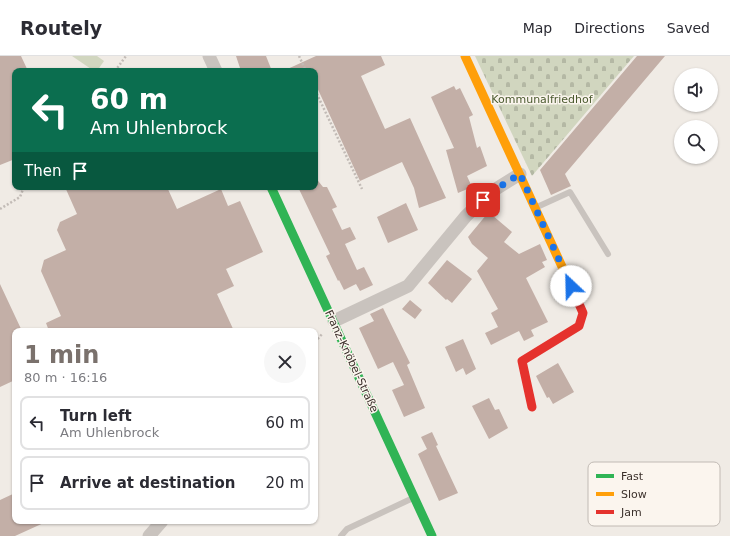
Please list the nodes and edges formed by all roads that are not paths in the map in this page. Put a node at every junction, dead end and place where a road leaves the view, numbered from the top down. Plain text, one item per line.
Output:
1 (208, 56) edge
2 (465, 56) edge
3 (214, 68) edge
4 (520, 174) junction
5 (272, 190) edge
6 (535, 208) junction
7 (608, 254) dead end
8 (334, 321) junction
9 (532, 407) dead end
10 (414, 497) junction
11 (159, 524) edge
12 (149, 536) edge
13 (341, 536) edge
14 (432, 536) edge

1 - 3 street
2 - 4 street
4 - 6 street
4 - 8 street
5 - 8 street, Franz-Knöbel-Straße
6 - 7 lane
6 - 9 street
8 - 10 street, Franz-Knöbel-Straße
10 - 13 lane
10 - 14 street, Franz-Knöbel-Straße
11 - 12 street

